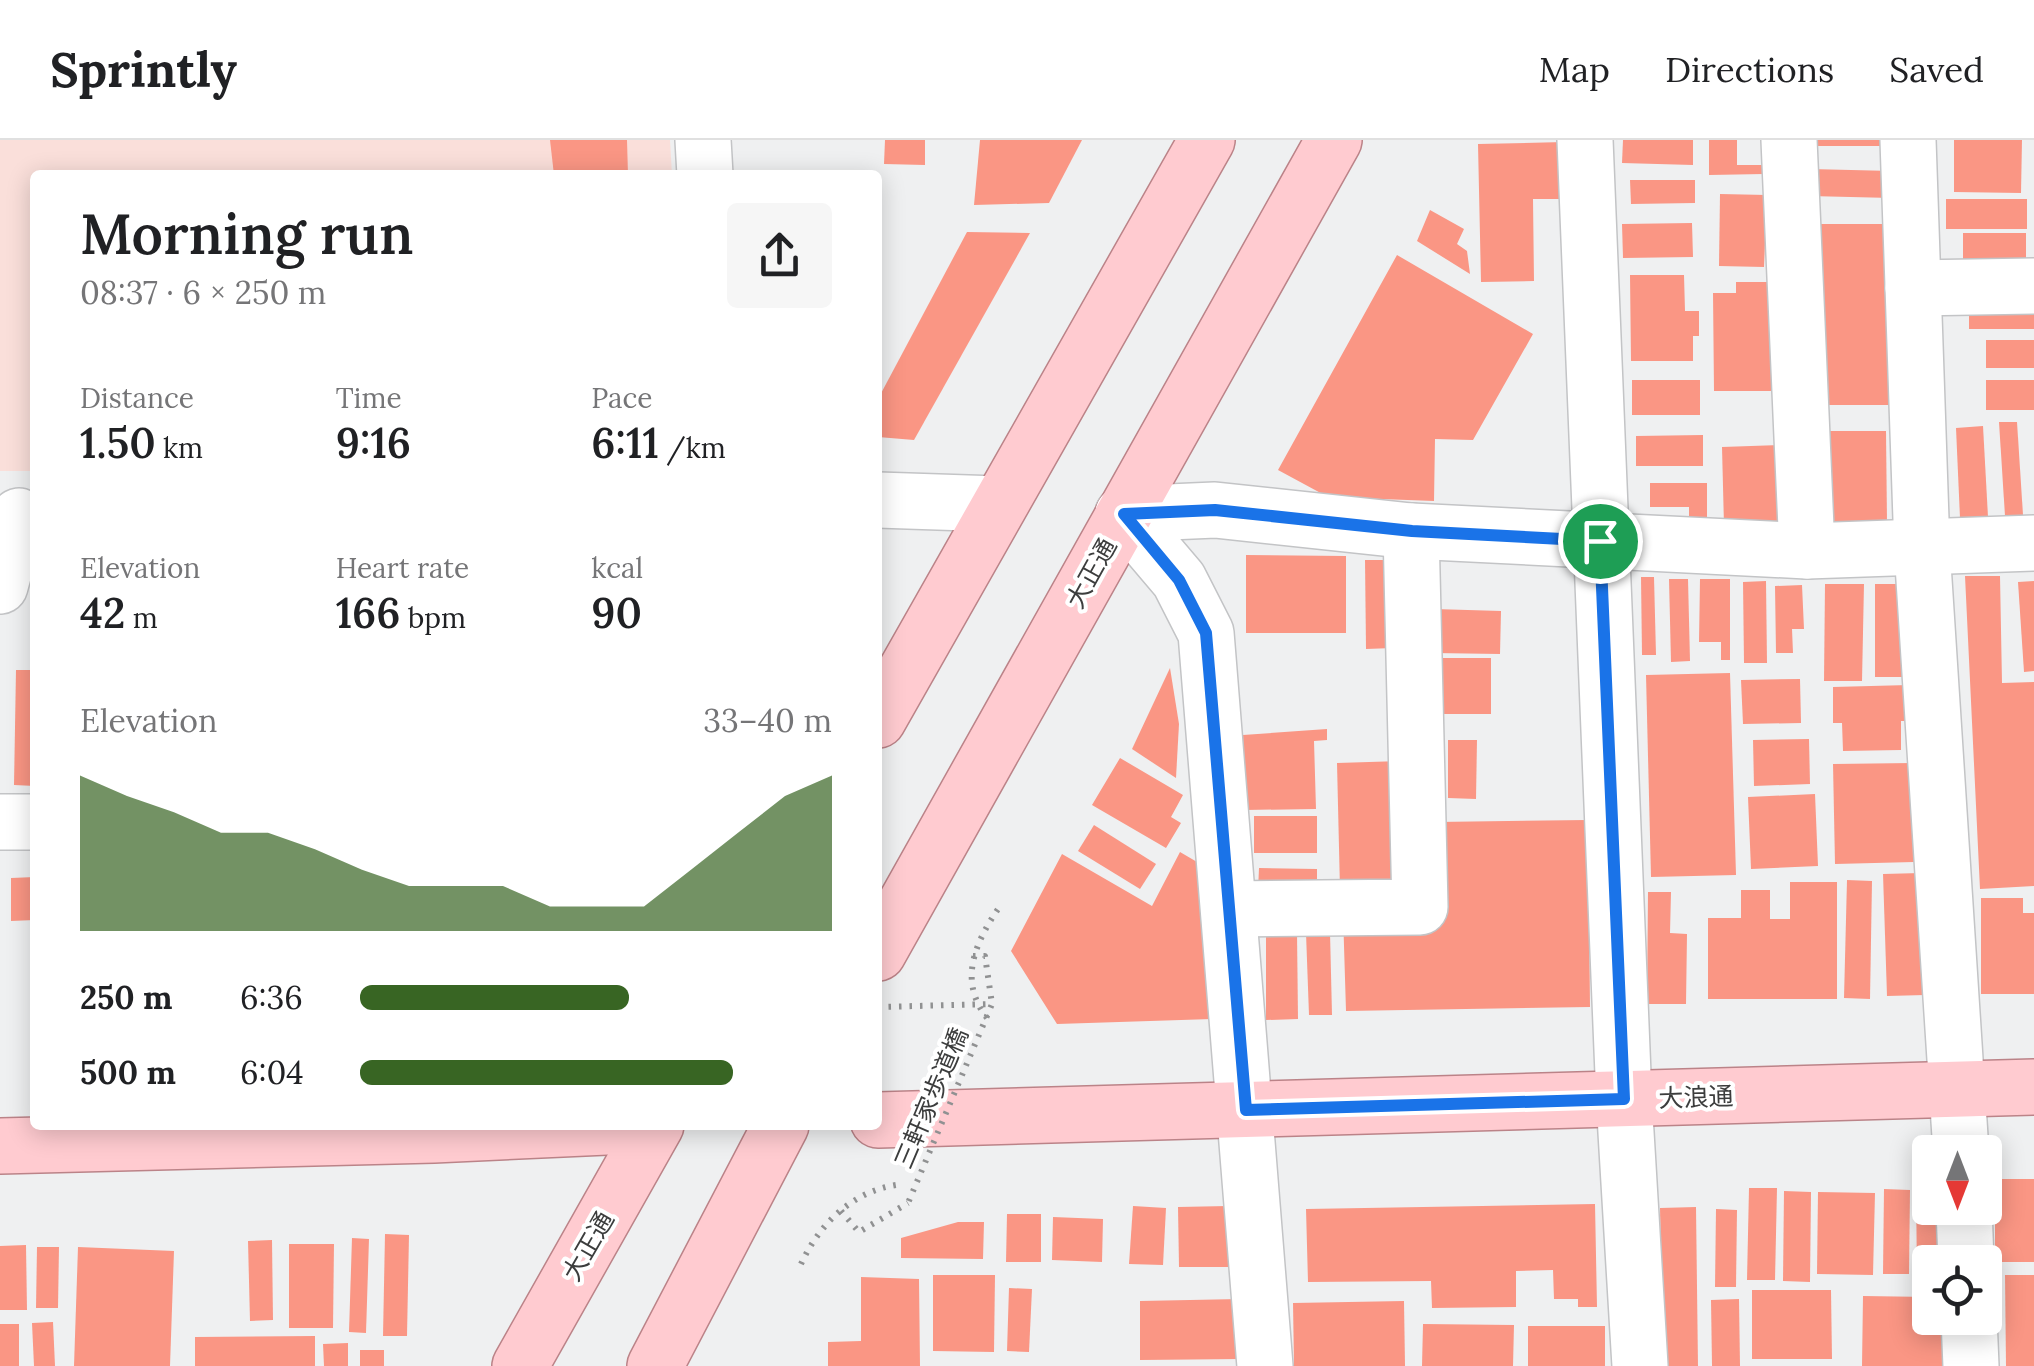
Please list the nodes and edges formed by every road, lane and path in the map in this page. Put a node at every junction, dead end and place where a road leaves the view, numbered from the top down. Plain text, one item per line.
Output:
1 (703, 140) edge
2 (1207, 140) edge
3 (1334, 140) edge
4 (1586, 140) edge
5 (1788, 140) edge
6 (1908, 140) edge
7 (706, 170) edge
8 (2034, 286) edge
9 (1913, 288) junction
10 (882, 500) edge
11 (998, 504) junction
12 (1124, 514) junction
13 (18, 516) edge
14 (1412, 531) junction
15 (1600, 541) junction
16 (2034, 543) edge
17 (1922, 549) junction
18 (1806, 552) junction
19 (0, 586) edge
20 (882, 713) edge
21 (0, 822) edge
22 (30, 822) edge
23 (998, 909) dead end
24 (1229, 909) junction
25 (882, 946) edge
26 (973, 956) junction
27 (992, 1004) junction
28 (882, 1008) edge
29 (986, 1018) dead end
30 (2034, 1088) edge
31 (1958, 1089) junction
32 (1624, 1099) junction
33 (1246, 1110) junction
34 (882, 1120) edge
35 (419, 1130) edge
36 (651, 1130) edge
37 (779, 1130) edge
38 (372, 1131) edge
39 (1960, 1135) edge
40 (0, 1146) edge
41 (896, 1185) dead end
42 (841, 1211) junction
43 (801, 1264) dead end
44 (1970, 1335) edge
45 (520, 1366) edge
46 (656, 1366) edge
47 (1265, 1366) edge
48 (1640, 1366) edge
49 (1971, 1366) edge

1 - 7 street
2 - 11 main road
3 - 12 main road, 大正通
4 - 15 street
5 - 18 street
6 - 9 street
8 - 9 street
9 - 17 street
10 - 11 street
11 - 20 main road
12 - 14 street
12 - 24 street
12 - 25 main road, 大正通
13 - 19 street
14 - 15 street
14 - 24 street
15 - 18 street
15 - 32 street
16 - 17 street
17 - 18 street
17 - 31 street
21 - 22 street
23 - 26 path
24 - 33 street
26 - 27 path
26 - 29 path
27 - 28 path, 三軒家歩道橋, bridge
27 - 42 path, 三軒家歩道橋, bridge
30 - 31 main road, 大浪通
31 - 32 main road, 大浪通
31 - 39 street
32 - 33 main road, 大浪通
32 - 48 street
33 - 34 main road, 大浪通
33 - 47 street
35 - 38 main road
36 - 45 main road, 大正通
37 - 46 main road
38 - 40 main road
41 - 42 path
42 - 43 path
44 - 49 street

